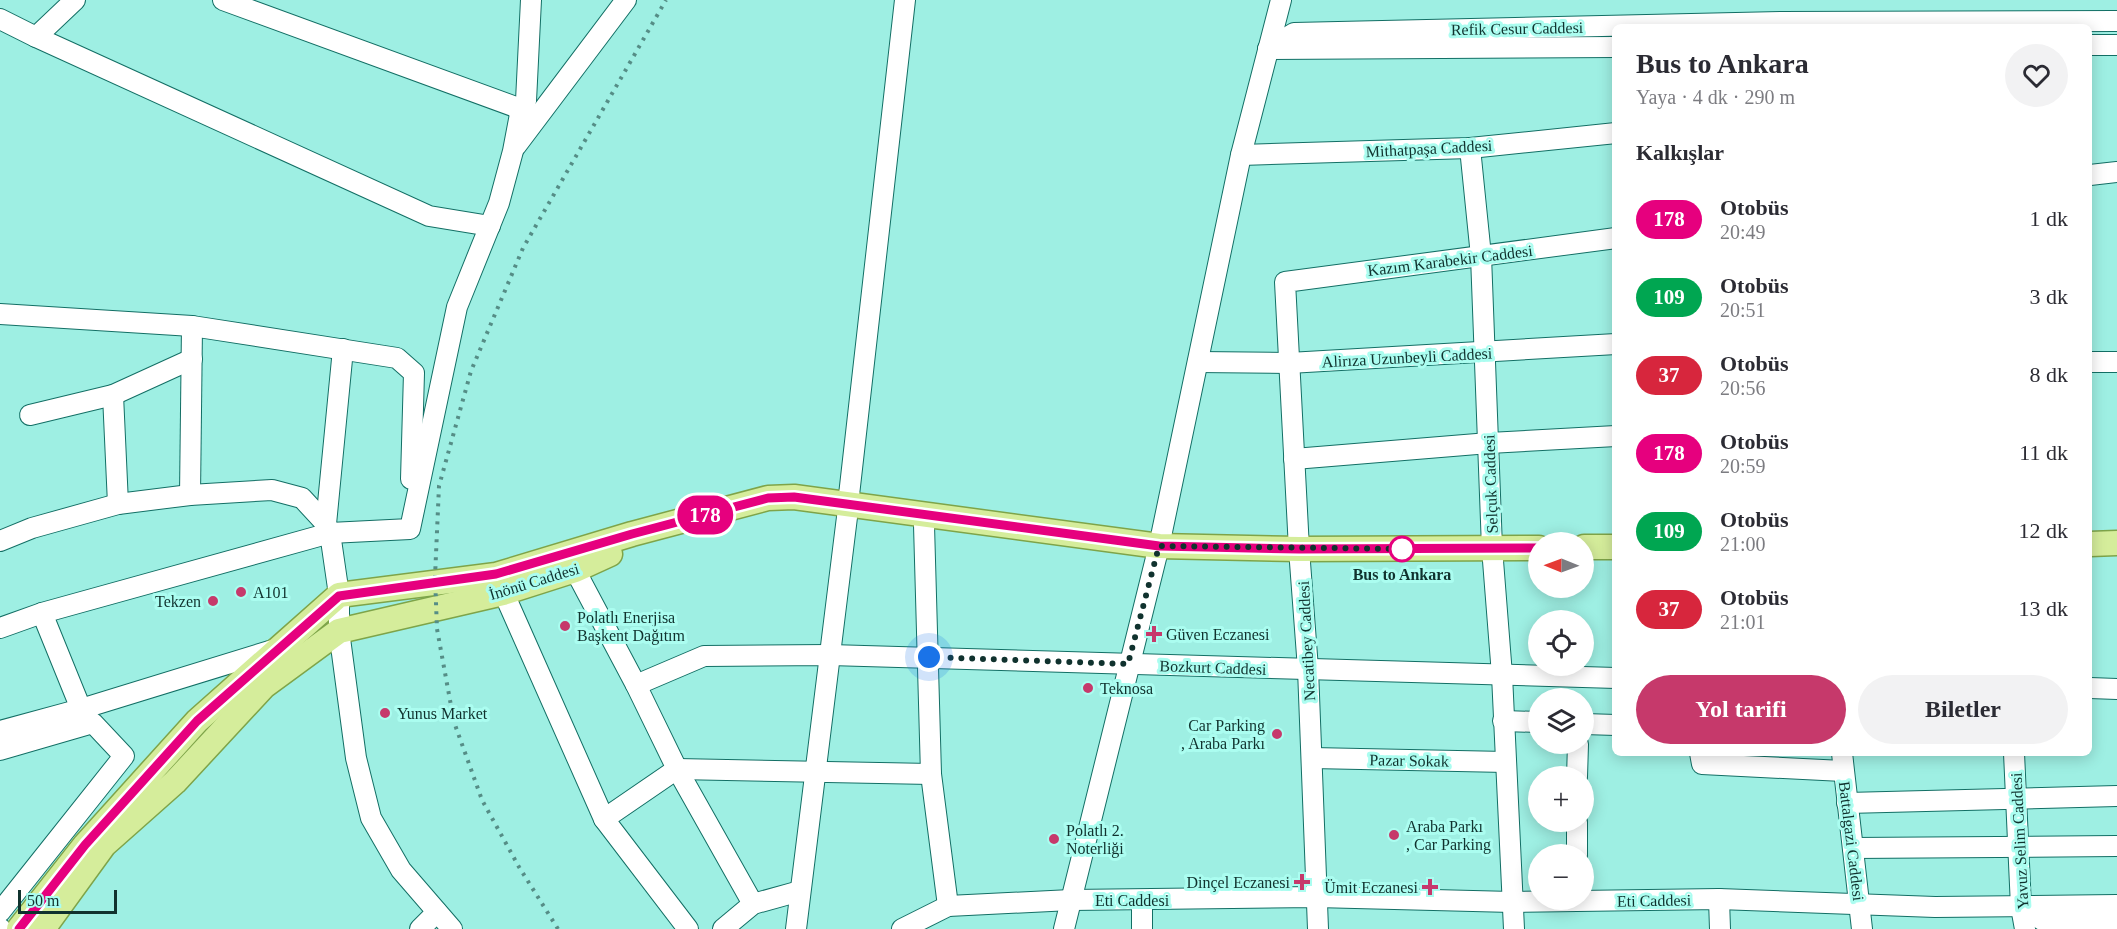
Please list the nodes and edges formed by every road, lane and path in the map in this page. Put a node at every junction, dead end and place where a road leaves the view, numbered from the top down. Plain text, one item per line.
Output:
1 (75, 0) edge
2 (223, 0) edge
3 (531, 0) edge
4 (626, 0) edge
5 (905, 0) edge
6 (1281, 0) edge
7 (0, 19) edge
8 (2117, 21) edge
9 (1783, 24) edge
10 (1612, 27) edge
11 (36, 37) junction
12 (2092, 45) edge
13 (2117, 45) edge
14 (1612, 47) edge
15 (1268, 49) junction
16 (521, 109) junction
17 (1612, 133) edge
18 (1470, 148) junction
19 (513, 151) junction
20 (1241, 155) junction
21 (2117, 172) edge
22 (2092, 175) edge
23 (490, 226) junction
24 (1612, 239) edge
25 (1481, 256) junction
26 (1285, 282) joint
27 (0, 314) edge
28 (192, 326) junction
29 (1612, 345) edge
30 (343, 349) junction
31 (1485, 353) junction
32 (192, 359) junction
33 (1198, 362) junction
34 (2092, 362) edge
35 (2117, 362) edge
36 (1289, 363) junction
37 (113, 394) junction
38 (30, 415) dead end
39 (1612, 436) edge
40 (1489, 443) junction
41 (1294, 459) junction
42 (189, 495) junction
43 (118, 504) junction
44 (848, 511) junction
45 (924, 525) junction
46 (328, 528) junction
47 (410, 529) junction
48 (0, 541) edge
49 (2117, 543) edge
50 (2092, 544) edge
51 (1612, 546) edge
52 (1594, 547) edge
53 (1528, 550) edge
54 (1157, 553) junction
55 (1493, 556) junction
56 (1300, 557) junction
57 (2092, 560) edge
58 (2117, 560) edge
59 (1528, 561) edge
60 (1594, 561) edge
61 (1612, 561) edge
62 (575, 570) junction
63 (500, 584) junction
64 (339, 596) junction
65 (42, 613) junction
66 (0, 628) edge
67 (339, 631) junction
68 (280, 648) junction
69 (830, 655) junction
70 (929, 657) junction
71 (1128, 664) junction
72 (1308, 669) junction
73 (1502, 675) junction
74 (1612, 678) edge
75 (636, 685) junction
76 (2092, 688) edge
77 (2117, 689) edge
78 (81, 709) junction
79 (1503, 721) junction
80 (1528, 722) edge
81 (1594, 724) edge
82 (1612, 725) edge
83 (0, 731) edge
84 (0, 750) edge
85 (2014, 756) edge
86 (1312, 758) junction
87 (1701, 758) edge
88 (1506, 762) junction
89 (1843, 762) edge
90 (677, 770) junction
91 (817, 772) junction
92 (932, 774) junction
93 (2117, 796) edge
94 (2015, 798) junction
95 (1847, 803) junction
96 (604, 819) junction
97 (2018, 846) junction
98 (2117, 846) edge
99 (1853, 848) junction
100 (800, 891) junction
101 (1316, 897) junction
102 (1719, 899) junction
103 (1071, 900) junction
104 (1142, 900) junction
105 (1594, 901) edge
106 (1512, 902) junction
107 (1528, 902) edge
108 (1861, 903) junction
109 (753, 904) junction
110 (2117, 905) edge
111 (948, 906) junction
112 (2021, 907) junction
113 (0, 912) edge
114 (437, 912) junction
115 (2046, 920) edge
116 (2117, 924) edge
117 (19, 929) edge
118 (43, 929) edge
119 (420, 929) edge
120 (452, 929) edge
121 (688, 929) edge
122 (723, 929) edge
123 (796, 929) edge
124 (902, 929) edge
125 (1064, 929) edge
126 (1142, 929) edge
127 (1318, 929) edge
128 (1514, 929) edge
129 (1720, 929) edge
130 (1862, 929) edge
131 (2025, 929) edge

1 - 11 street
2 - 16 street
3 - 16 street
4 - 19 street
5 - 44 street
6 - 15 street
7 - 11 street
8 - 9 street, Refik Cesur Caddesi
10 - 15 street, Refik Cesur Caddesi
11 - 23 street
12 - 13 street
14 - 15 street, Refik Cesur Caddesi
15 - 20 street
16 - 19 street
17 - 18 street, Mithatpaşa Caddesi
18 - 20 street, Mithatpaşa Caddesi
18 - 25 street, Selçuk Caddesi
19 - 23 street
20 - 33 street
21 - 22 street
23 - 47 street
24 - 25 street, Kazım Karabekir Caddesi
25 - 26 street, Kazım Karabekir Caddesi
25 - 31 street, Selçuk Caddesi
26 - 36 street, Necatibey Caddesi
27 - 28 street
28 - 30 street
28 - 32 street
29 - 31 street, Alirıza Uzunbeyli Caddesi
30 - 46 street
30 - 47 street
31 - 36 street, Alirıza Uzunbeyli Caddesi
31 - 40 street, Selçuk Caddesi
32 - 37 street
32 - 42 street
33 - 36 street, Alirıza Uzunbeyli Caddesi
33 - 54 street
34 - 35 street
36 - 41 street, Necatibey Caddesi
37 - 38 street
37 - 43 street
39 - 40 street
40 - 41 street
40 - 55 street, Selçuk Caddesi
41 - 56 street, Necatibey Caddesi
42 - 43 street
42 - 46 street
43 - 48 street
44 - 45 main road, İnönü Caddesi
44 - 54 main road, İnönü Caddesi
44 - 62 main road, İnönü Caddesi
44 - 63 main road, İnönü Caddesi
44 - 69 street
45 - 54 main road, İnönü Caddesi
45 - 70 street
46 - 47 street
46 - 64 street
46 - 65 street
49 - 50 main road
51 - 52 main road
53 - 55 main road, İnönü Caddesi
54 - 56 main road, İnönü Caddesi
54 - 71 street
55 - 56 main road, İnönü Caddesi
55 - 59 main road, İnönü Caddesi
55 - 73 street, Selçuk Caddesi
56 - 72 street, Necatibey Caddesi
57 - 58 main road
60 - 61 main road
62 - 63 main road, İnönü Caddesi
62 - 75 street
63 - 64 main road, İnönü Caddesi
63 - 67 main road, İnönü Caddesi
63 - 96 street
64 - 67 street
64 - 68 main road
65 - 66 street
65 - 78 street
67 - 114 street
67 - 118 main road, İnönü Caddesi
68 - 78 street
68 - 117 main road
69 - 70 street, Bozkurt Caddesi
69 - 75 street, Bozkurt Caddesi
69 - 91 street
70 - 71 street, Bozkurt Caddesi
70 - 92 street
71 - 72 street, Bozkurt Caddesi
71 - 103 street
72 - 73 street, Bozkurt Caddesi
72 - 86 street, Necatibey Caddesi
73 - 74 street, Bozkurt Caddesi
73 - 79 street, Selçuk Caddesi
75 - 90 street
76 - 77 street
78 - 83 street
79 - 80 street
79 - 88 street, Selçuk Caddesi
81 - 82 street
84 - 113 street
85 - 94 street, Yavuz Selim Caddesi
86 - 88 street, Pazar Sokak
86 - 101 street, Necatibey Caddesi
87 - 89 street
88 - 106 street, Selçuk Caddesi
89 - 95 street, Battalgazi Caddesi
90 - 91 street
90 - 96 street
90 - 109 street
91 - 92 street
91 - 100 street
92 - 111 street
93 - 94 street
94 - 95 street
94 - 97 street, Yavuz Selim Caddesi
95 - 99 street, Battalgazi Caddesi
96 - 121 street
97 - 98 street
97 - 99 street
97 - 112 street, Yavuz Selim Caddesi
99 - 108 street, Battalgazi Caddesi
100 - 109 street
100 - 123 street
101 - 104 street, Eti Caddesi
101 - 106 street, Eti Caddesi
101 - 127 street, Necatibey Caddesi
102 - 105 street, Eti Caddesi
102 - 108 street, Eti Caddesi
102 - 129 street
103 - 104 street, Eti Caddesi
103 - 111 street, Eti Caddesi
103 - 125 street
104 - 126 street
106 - 107 street, Eti Caddesi
106 - 128 street, Selçuk Caddesi
108 - 112 street, Eti Caddesi
108 - 130 street, Battalgazi Caddesi
109 - 122 street
110 - 115 street, Eti Caddesi
111 - 124 street
112 - 115 street, Eti Caddesi
112 - 131 street, Yavuz Selim Caddesi
114 - 119 street
114 - 120 street
115 - 116 street, Eti Caddesi

